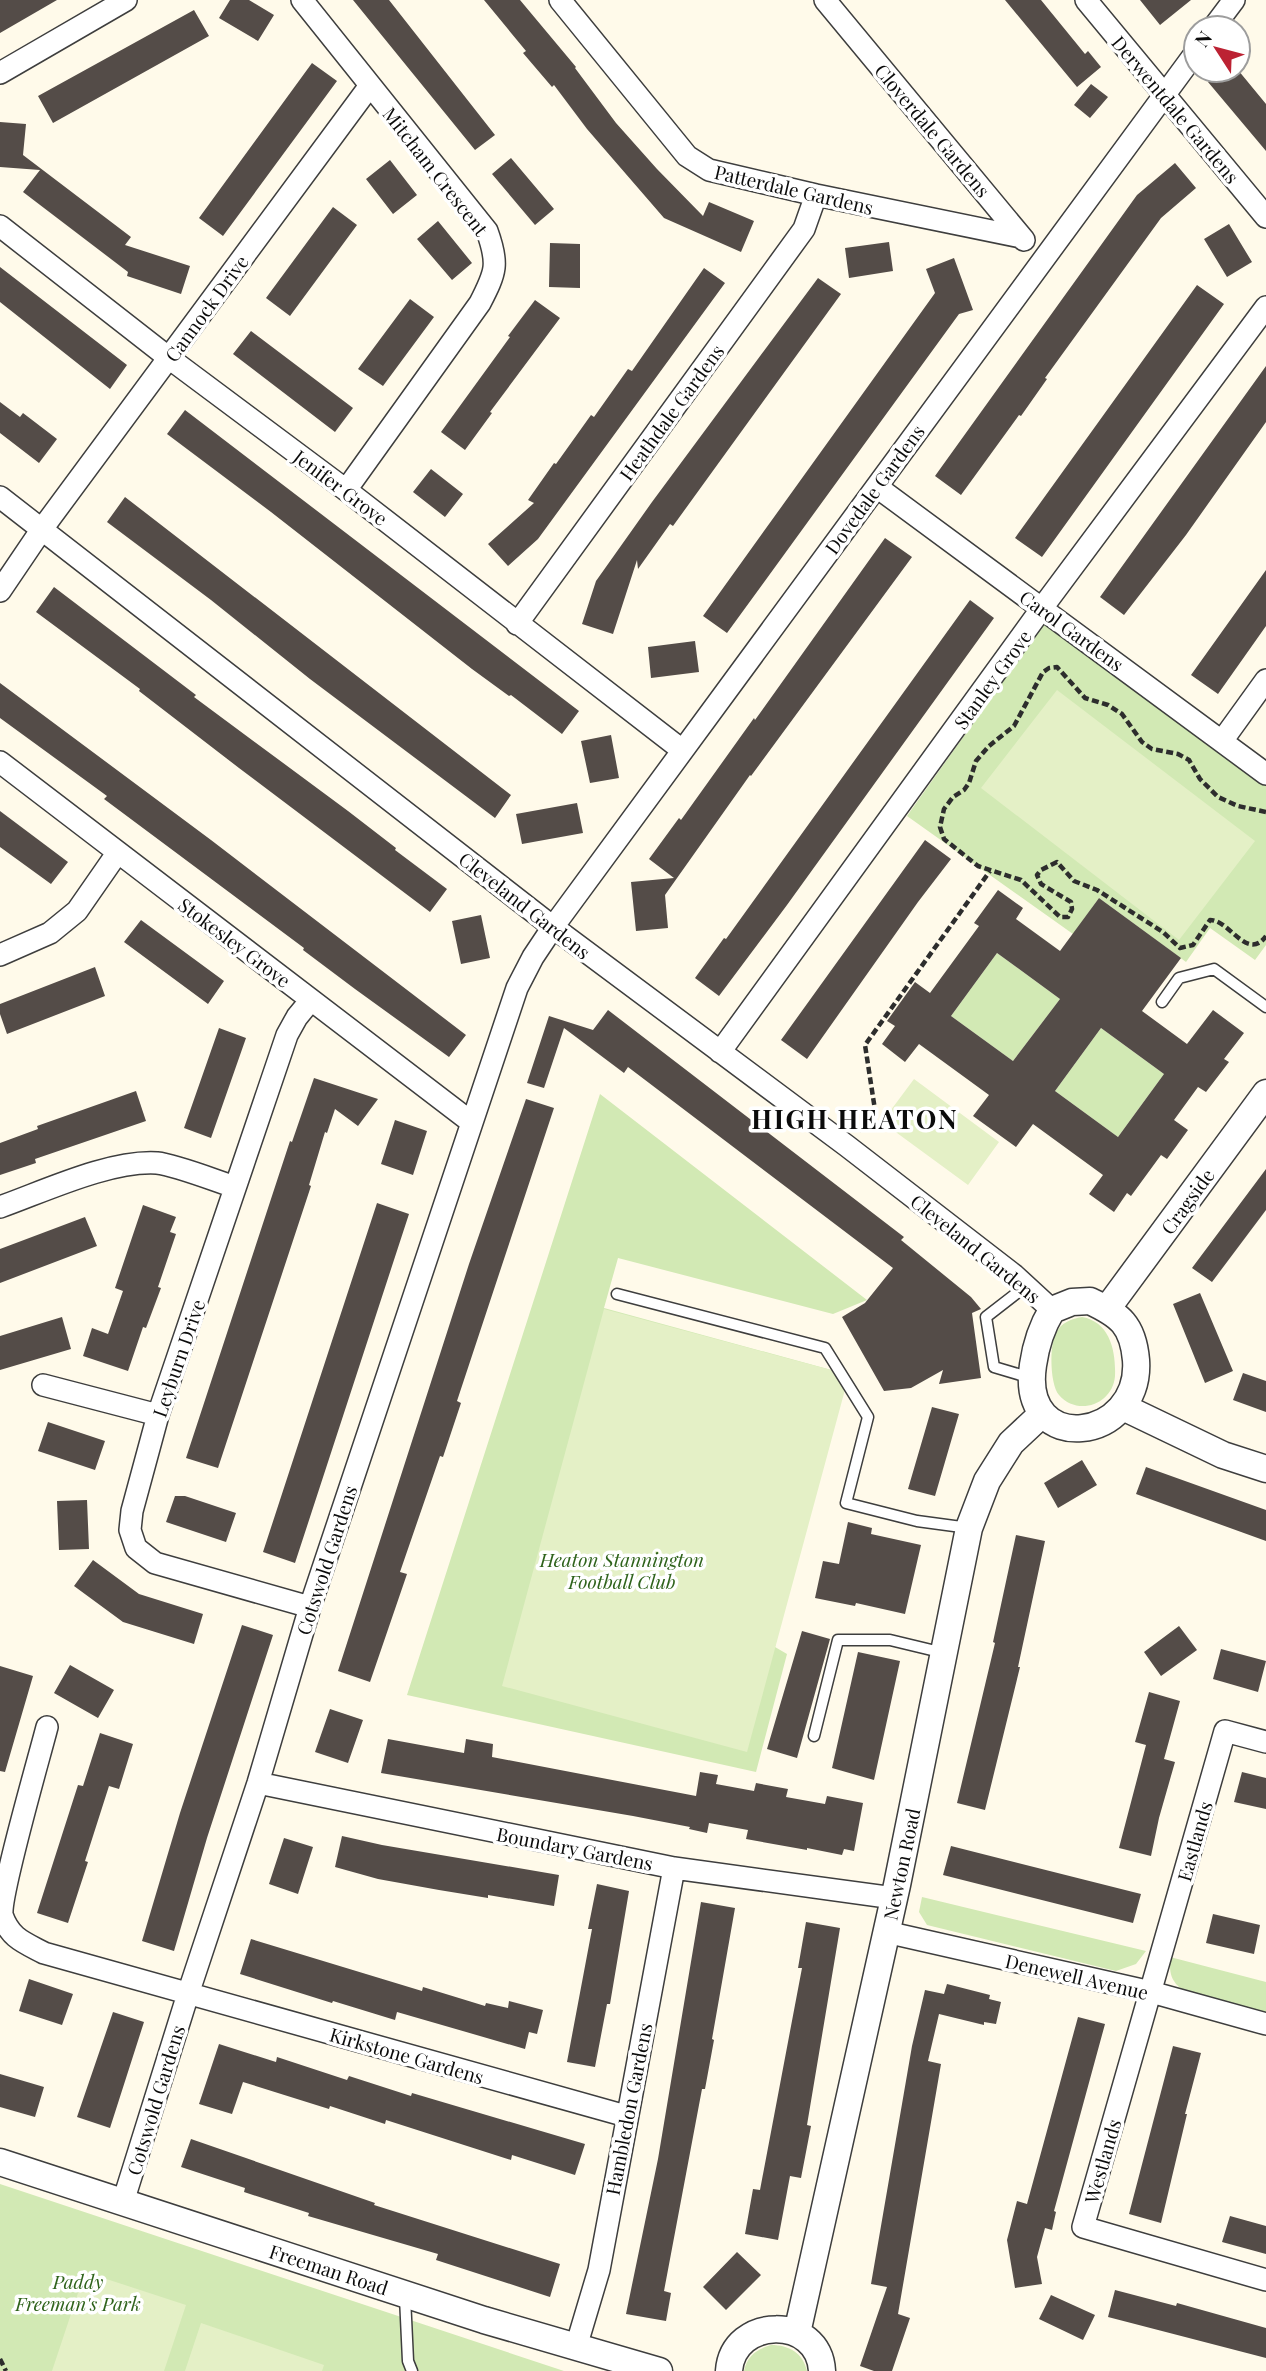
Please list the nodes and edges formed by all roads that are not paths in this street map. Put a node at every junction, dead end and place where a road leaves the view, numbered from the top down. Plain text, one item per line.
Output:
1 (127, 0) edge
2 (302, 0) edge
3 (560, 0) edge
4 (825, 0) edge
5 (1086, 0) edge
6 (1182, 71) edge
7 (0, 73) edge
8 (369, 87) junction
9 (1164, 96) junction
10 (816, 195) junction
11 (1266, 217) edge
12 (0, 226) edge
13 (1021, 237) junction
14 (1041, 261) junction
15 (1266, 307) edge
16 (169, 358) junction
17 (877, 487) junction
18 (346, 490) junction
19 (0, 497) edge
20 (42, 529) junction
21 (0, 591) edge
22 (1042, 608) junction
23 (517, 624) junction
24 (1266, 680) edge
25 (1222, 741) junction
26 (682, 750) junction
27 (0, 762) edge
28 (1266, 774) edge
29 (118, 852) junction
30 (553, 927) junction
31 (0, 955) edge
32 (311, 1000) junction
33 (1162, 1002) dead end
34 (1266, 1007) edge
35 (720, 1052) junction
36 (1266, 1093) edge
37 (471, 1122) junction
38 (236, 1187) junction
39 (0, 1207) edge
40 (1026, 1286) junction
41 (617, 1294) dead end
42 (1107, 1309) junction
43 (1052, 1310) junction
44 (1031, 1378) junction
45 (43, 1384) dead end
46 (1123, 1407) junction
47 (158, 1415) junction
48 (1042, 1415) junction
49 (1266, 1469) edge
50 (969, 1528) junction
51 (310, 1607) junction
52 (944, 1653) junction
53 (47, 1727) dead end
54 (814, 1736) dead end
55 (1266, 1742) edge
56 (258, 1783) junction
57 (674, 1868) junction
58 (894, 1898) junction
59 (886, 1932) junction
60 (1151, 1992) junction
61 (188, 1994) junction
62 (1266, 2024) edge
63 (626, 2116) junction
64 (0, 2162) edge
65 (123, 2202) junction
66 (1266, 2280) edge
67 (405, 2294) junction
68 (797, 2333) junction
69 (576, 2347) junction
70 (412, 2371) edge
71 (659, 2371) edge
72 (729, 2371) edge
73 (822, 2371) edge

1 - 7 street
2 - 8 street, Mitcham Crescent
3 - 10 street, Patterdale Gardens
4 - 13 street, Cloverdale Gardens
5 - 9 street, Derwentdale Gardens
6 - 9 street, Dovedale Gardens
8 - 16 street, Cannock Drive
8 - 18 street, Mitcham Crescent
9 - 11 street, Derwentdale Gardens
9 - 14 street, Dovedale Gardens
10 - 13 street, Patterdale Gardens
10 - 23 street, Heathdale Gardens
12 - 16 street, Jenifer Grove
13 - 14 street, Cloverdale Gardens
14 - 17 street, Dovedale Gardens
15 - 22 street, Stanley Grove
16 - 18 street, Jenifer Grove
16 - 20 street, Cannock Drive
17 - 22 street, Carol Gardens
17 - 26 street, Dovedale Gardens
18 - 23 street, Jenifer Grove
19 - 20 street, Cleveland Gardens
20 - 21 street, Cannock Drive
20 - 30 street, Cleveland Gardens
22 - 25 street, Carol Gardens
22 - 35 street, Stanley Grove
23 - 26 street, Jenifer Grove
24 - 25 street
25 - 28 street, Carol Gardens
26 - 30 street, Dovedale Gardens
27 - 29 street, Stokesley Grove
29 - 31 street
29 - 32 street, Stokesley Grove
30 - 35 street, Cleveland Gardens
30 - 37 street, Cotswold Gardens
32 - 37 street, Stokesley Grove
32 - 38 street, Leyburn Drive
33 - 34 lane
35 - 40 street, Cleveland Gardens
36 - 42 street, Cragside
37 - 51 street, Cotswold Gardens
38 - 39 street
38 - 47 street, Leyburn Drive
40 - 43 street, Cleveland Gardens
40 - 44 lane
41 - 50 lane
42 - 43 street
42 - 46 street
43 - 44 street
44 - 48 street
45 - 47 street
46 - 48 street
46 - 49 street
47 - 51 street, Leyburn Drive
48 - 50 street, Newton Road
50 - 52 street, Newton Road
51 - 56 street, Cotswold Gardens
52 - 54 lane
52 - 58 street, Newton Road
53 - 61 street, Kirkstone Gardens
55 - 60 street, Eastlands
56 - 57 street, Boundary Gardens
56 - 61 street, Cotswold Gardens
57 - 58 street, Boundary Gardens
57 - 63 street, Hambledon Gardens
58 - 59 street, Newton Road
59 - 60 street, Denewell Avenue
59 - 68 street, Newton Road
60 - 62 street, Denewell Avenue
60 - 66 street, Westlands
61 - 63 street, Kirkstone Gardens
61 - 65 street, Cotswold Gardens
63 - 69 street, Hambledon Gardens
64 - 65 street, Freeman Road
65 - 67 street, Freeman Road
67 - 69 street, Freeman Road
67 - 70 lane
68 - 72 street
68 - 73 street
69 - 71 street, Freeman Road

